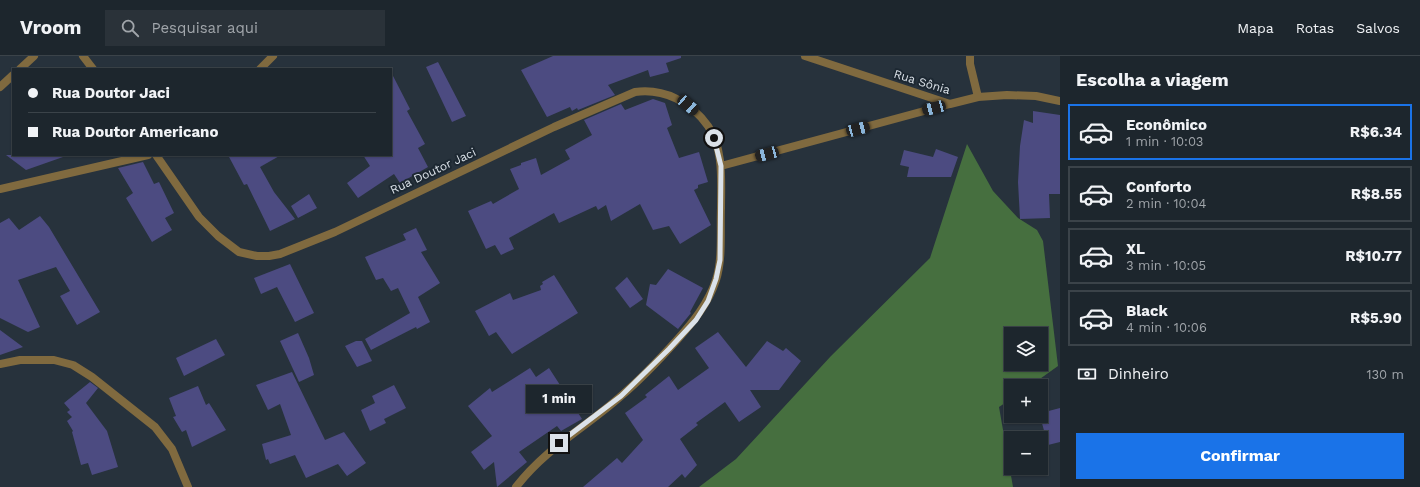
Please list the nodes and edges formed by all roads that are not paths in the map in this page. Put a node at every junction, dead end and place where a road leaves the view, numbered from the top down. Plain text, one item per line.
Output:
1 (34, 56) edge
2 (83, 56) edge
3 (273, 56) edge
4 (805, 56) edge
5 (970, 56) edge
6 (21, 68) edge
7 (92, 68) edge
8 (261, 68) edge
9 (12, 76) edge
10 (0, 87) edge
11 (978, 97) junction
12 (1060, 101) edge
13 (950, 104) junction
14 (144, 156) edge
15 (157, 156) edge
16 (721, 166) junction
17 (0, 189) edge
18 (0, 364) edge
19 (188, 487) edge
20 (516, 487) edge

1 - 6 street
2 - 7 street
3 - 8 street
4 - 13 street, Rua Sônia
5 - 11 street
9 - 10 street
11 - 12 street, Rua Sônia
11 - 13 street, Rua Sônia
13 - 16 street
14 - 17 street
15 - 16 street, Rua Doutor Jaci
16 - 20 street, Rua Doutor Jaci
18 - 19 street

